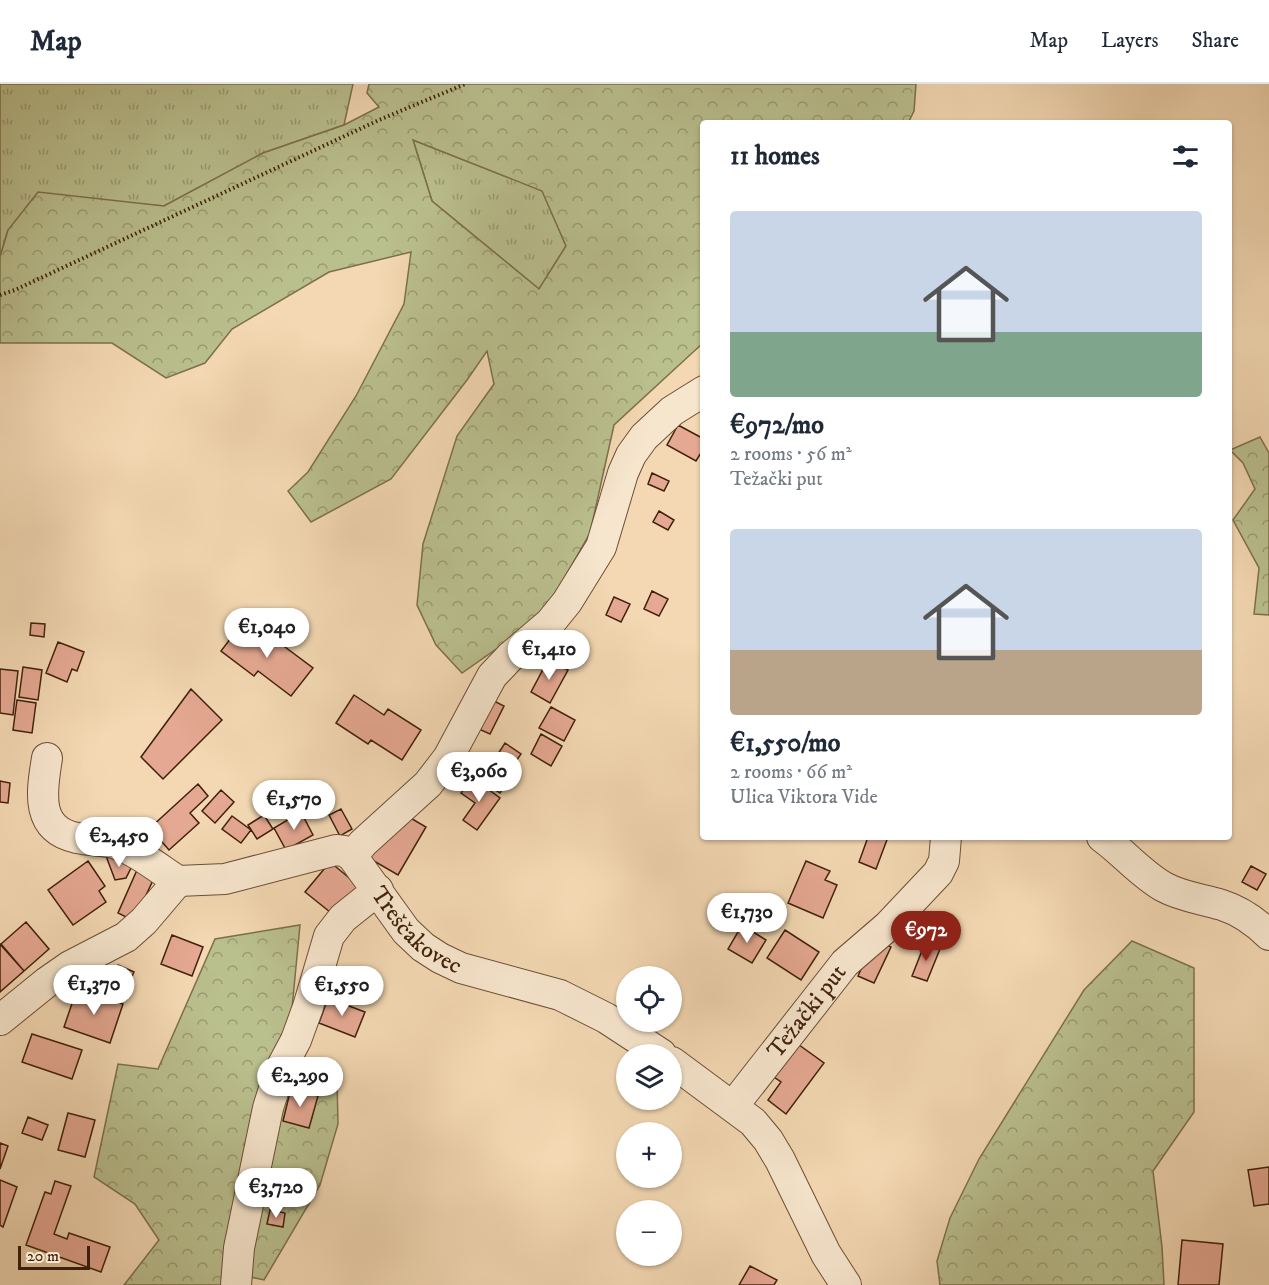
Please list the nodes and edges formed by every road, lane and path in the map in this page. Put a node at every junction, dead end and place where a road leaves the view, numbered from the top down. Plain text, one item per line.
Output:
1 (465, 84) edge
2 (0, 295) edge
3 (700, 394) edge
4 (47, 758) dead end
5 (946, 840) edge
6 (1106, 840) edge
7 (352, 856) junction
8 (178, 882) junction
9 (378, 890) junction
10 (1269, 935) edge
11 (0, 1020) edge
12 (646, 1044) edge
13 (682, 1069) edge
14 (733, 1106) junction
15 (236, 1285) edge
16 (846, 1285) edge

1 - 2 path
3 - 7 street
4 - 8 street
5 - 14 street, Težački put
6 - 10 street
7 - 8 street
7 - 9 street, Treščakovec
8 - 11 street
9 - 12 street, Treščakovec
9 - 15 street
13 - 14 street
14 - 16 street

